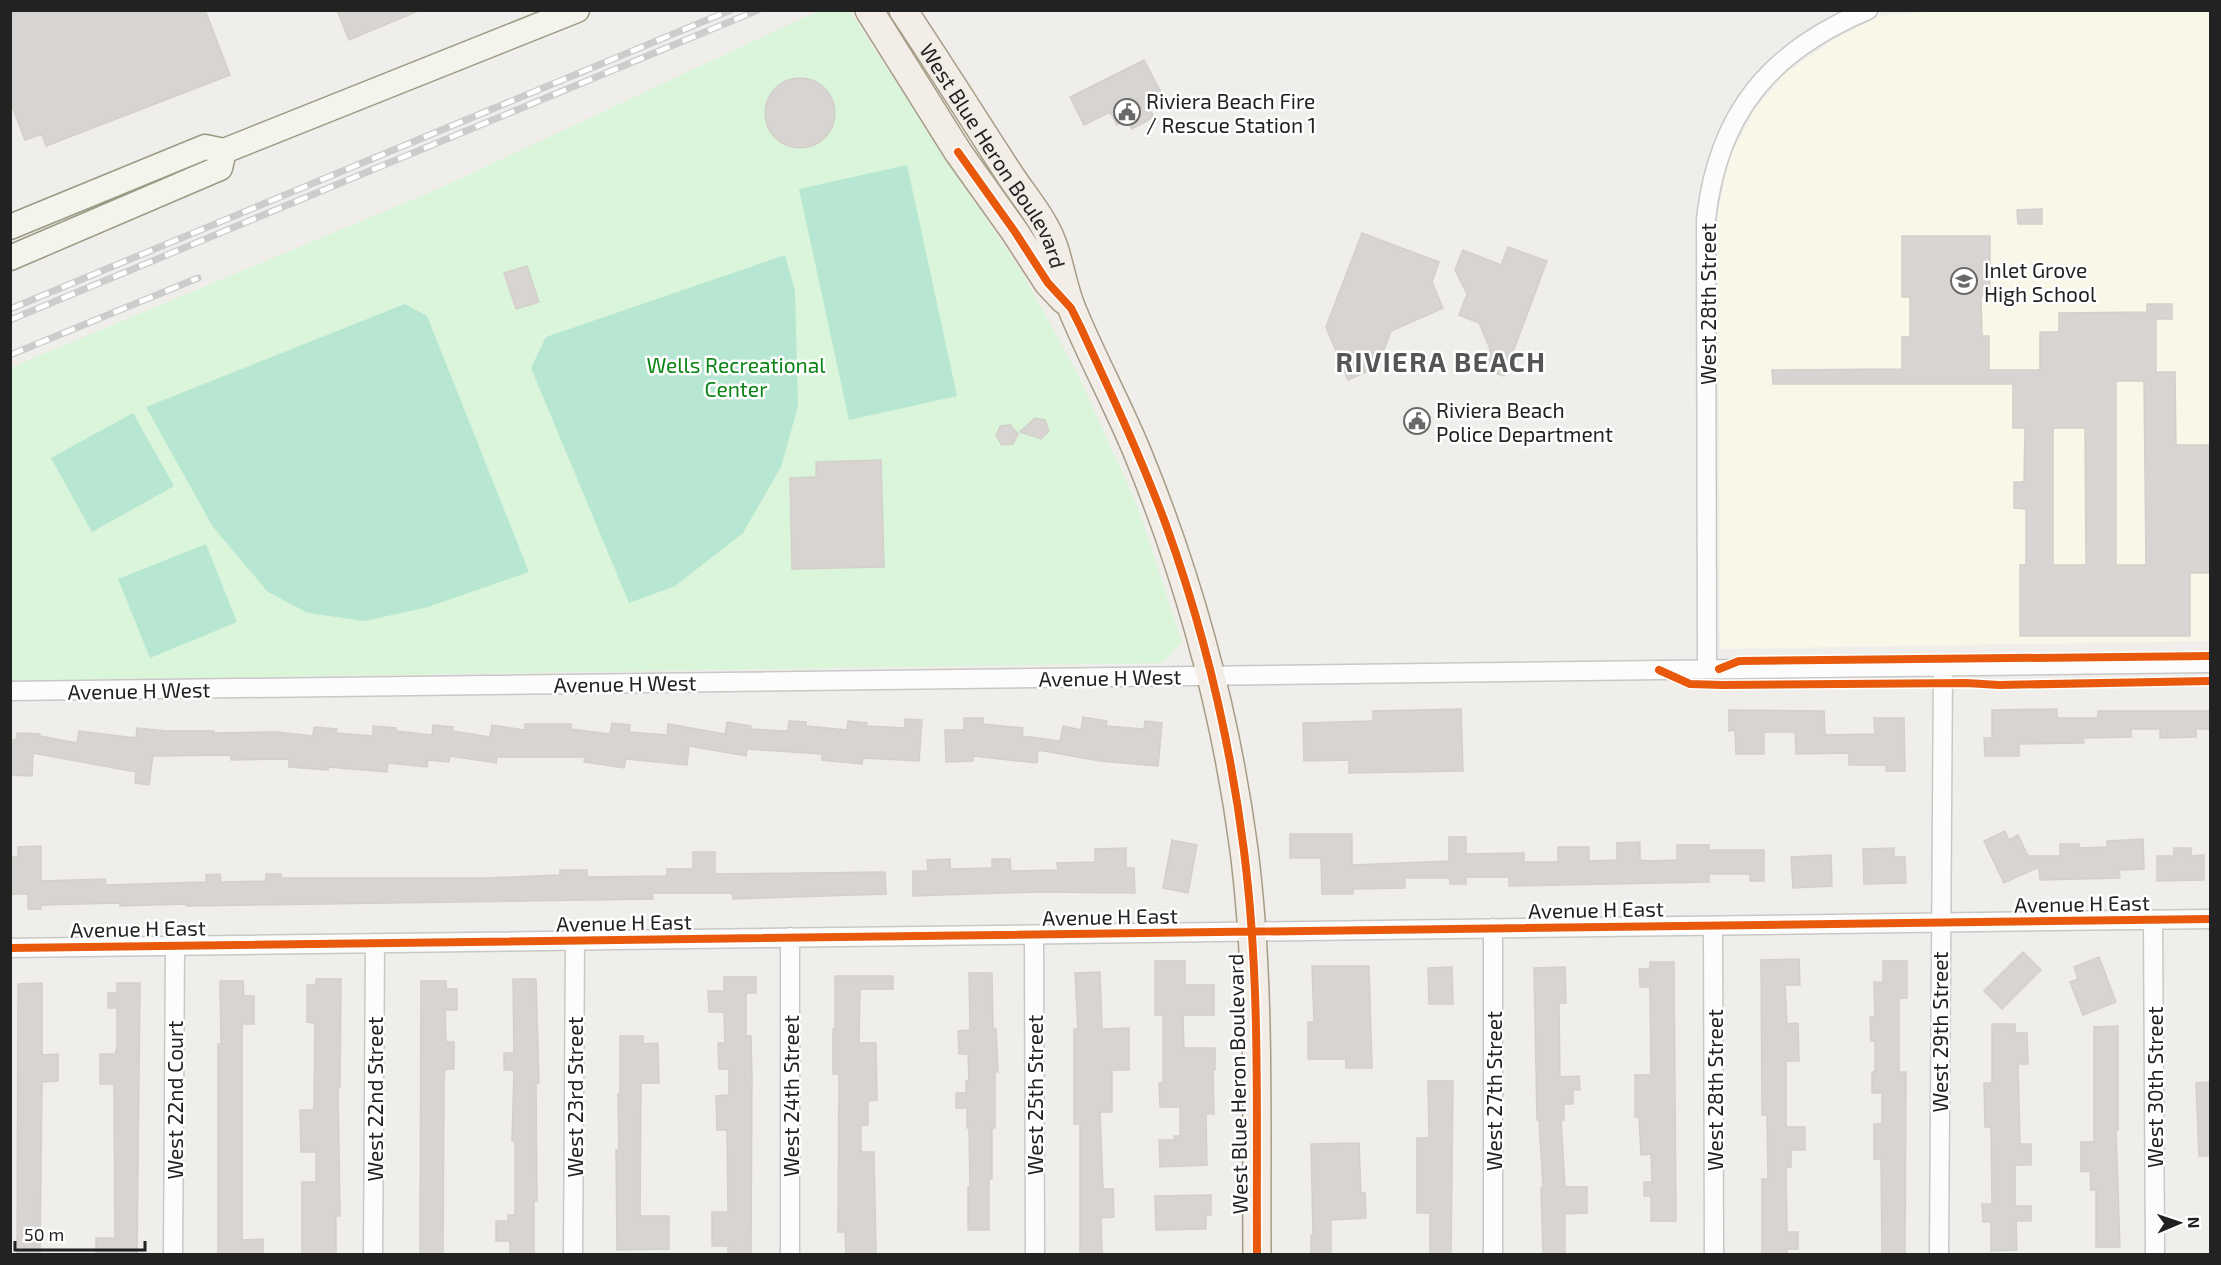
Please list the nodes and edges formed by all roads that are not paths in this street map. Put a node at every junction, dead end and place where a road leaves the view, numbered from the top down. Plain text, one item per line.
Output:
1 (577, 10) edge
2 (868, 10) edge
3 (903, 10) edge
4 (1868, 10) edge
5 (225, 151) junction
6 (10, 227) edge
7 (10, 258) edge
8 (1071, 308) junction
9 (2211, 663) edge
10 (1943, 666) junction
11 (1707, 669) junction
12 (1212, 676) junction
13 (10, 691) edge
14 (2211, 919) edge
15 (2153, 920) junction
16 (1940, 923) junction
17 (1713, 926) junction
18 (1493, 928) junction
19 (1252, 932) junction
20 (1034, 935) junction
21 (790, 938) junction
22 (575, 940) junction
23 (375, 943) junction
24 (175, 945) junction
25 (10, 948) edge
26 (173, 1254) edge
27 (373, 1254) edge
28 (573, 1254) edge
29 (790, 1254) edge
30 (1035, 1254) edge
31 (1257, 1254) edge
32 (1493, 1254) edge
33 (1714, 1254) edge
34 (1939, 1254) edge
35 (2155, 1254) edge

1 - 5 main road
2 - 8 main road, West Blue Heron Boulevard
3 - 8 main road, West Blue Heron Boulevard
4 - 11 street, West 28th Street
5 - 6 main road
5 - 7 main road
8 - 12 main road, West Blue Heron Boulevard
9 - 10 street, Avenue H West
10 - 11 street, Avenue H West
10 - 16 street, West 29th Street
11 - 12 street, Avenue H West
12 - 13 street, Avenue H West
12 - 19 main road, West Blue Heron Boulevard
14 - 15 street, Avenue H East
15 - 16 street, Avenue H East
15 - 35 street, West 30th Street
16 - 17 street, Avenue H East
16 - 34 street, West 29th Street
17 - 18 street, Avenue H East
17 - 33 street, West 28th Street
18 - 19 street, Avenue H East
18 - 32 street, West 27th Street
19 - 20 street, Avenue H East
19 - 31 main road, West Blue Heron Boulevard
20 - 21 street, Avenue H East
20 - 30 street, West 25th Street
21 - 22 street, Avenue H East
21 - 29 street, West 24th Street
22 - 23 street, Avenue H East
22 - 28 street, West 23rd Street
23 - 24 street, Avenue H East
23 - 27 street, West 22nd Street
24 - 25 street, Avenue H East
24 - 26 street, West 22nd Court

